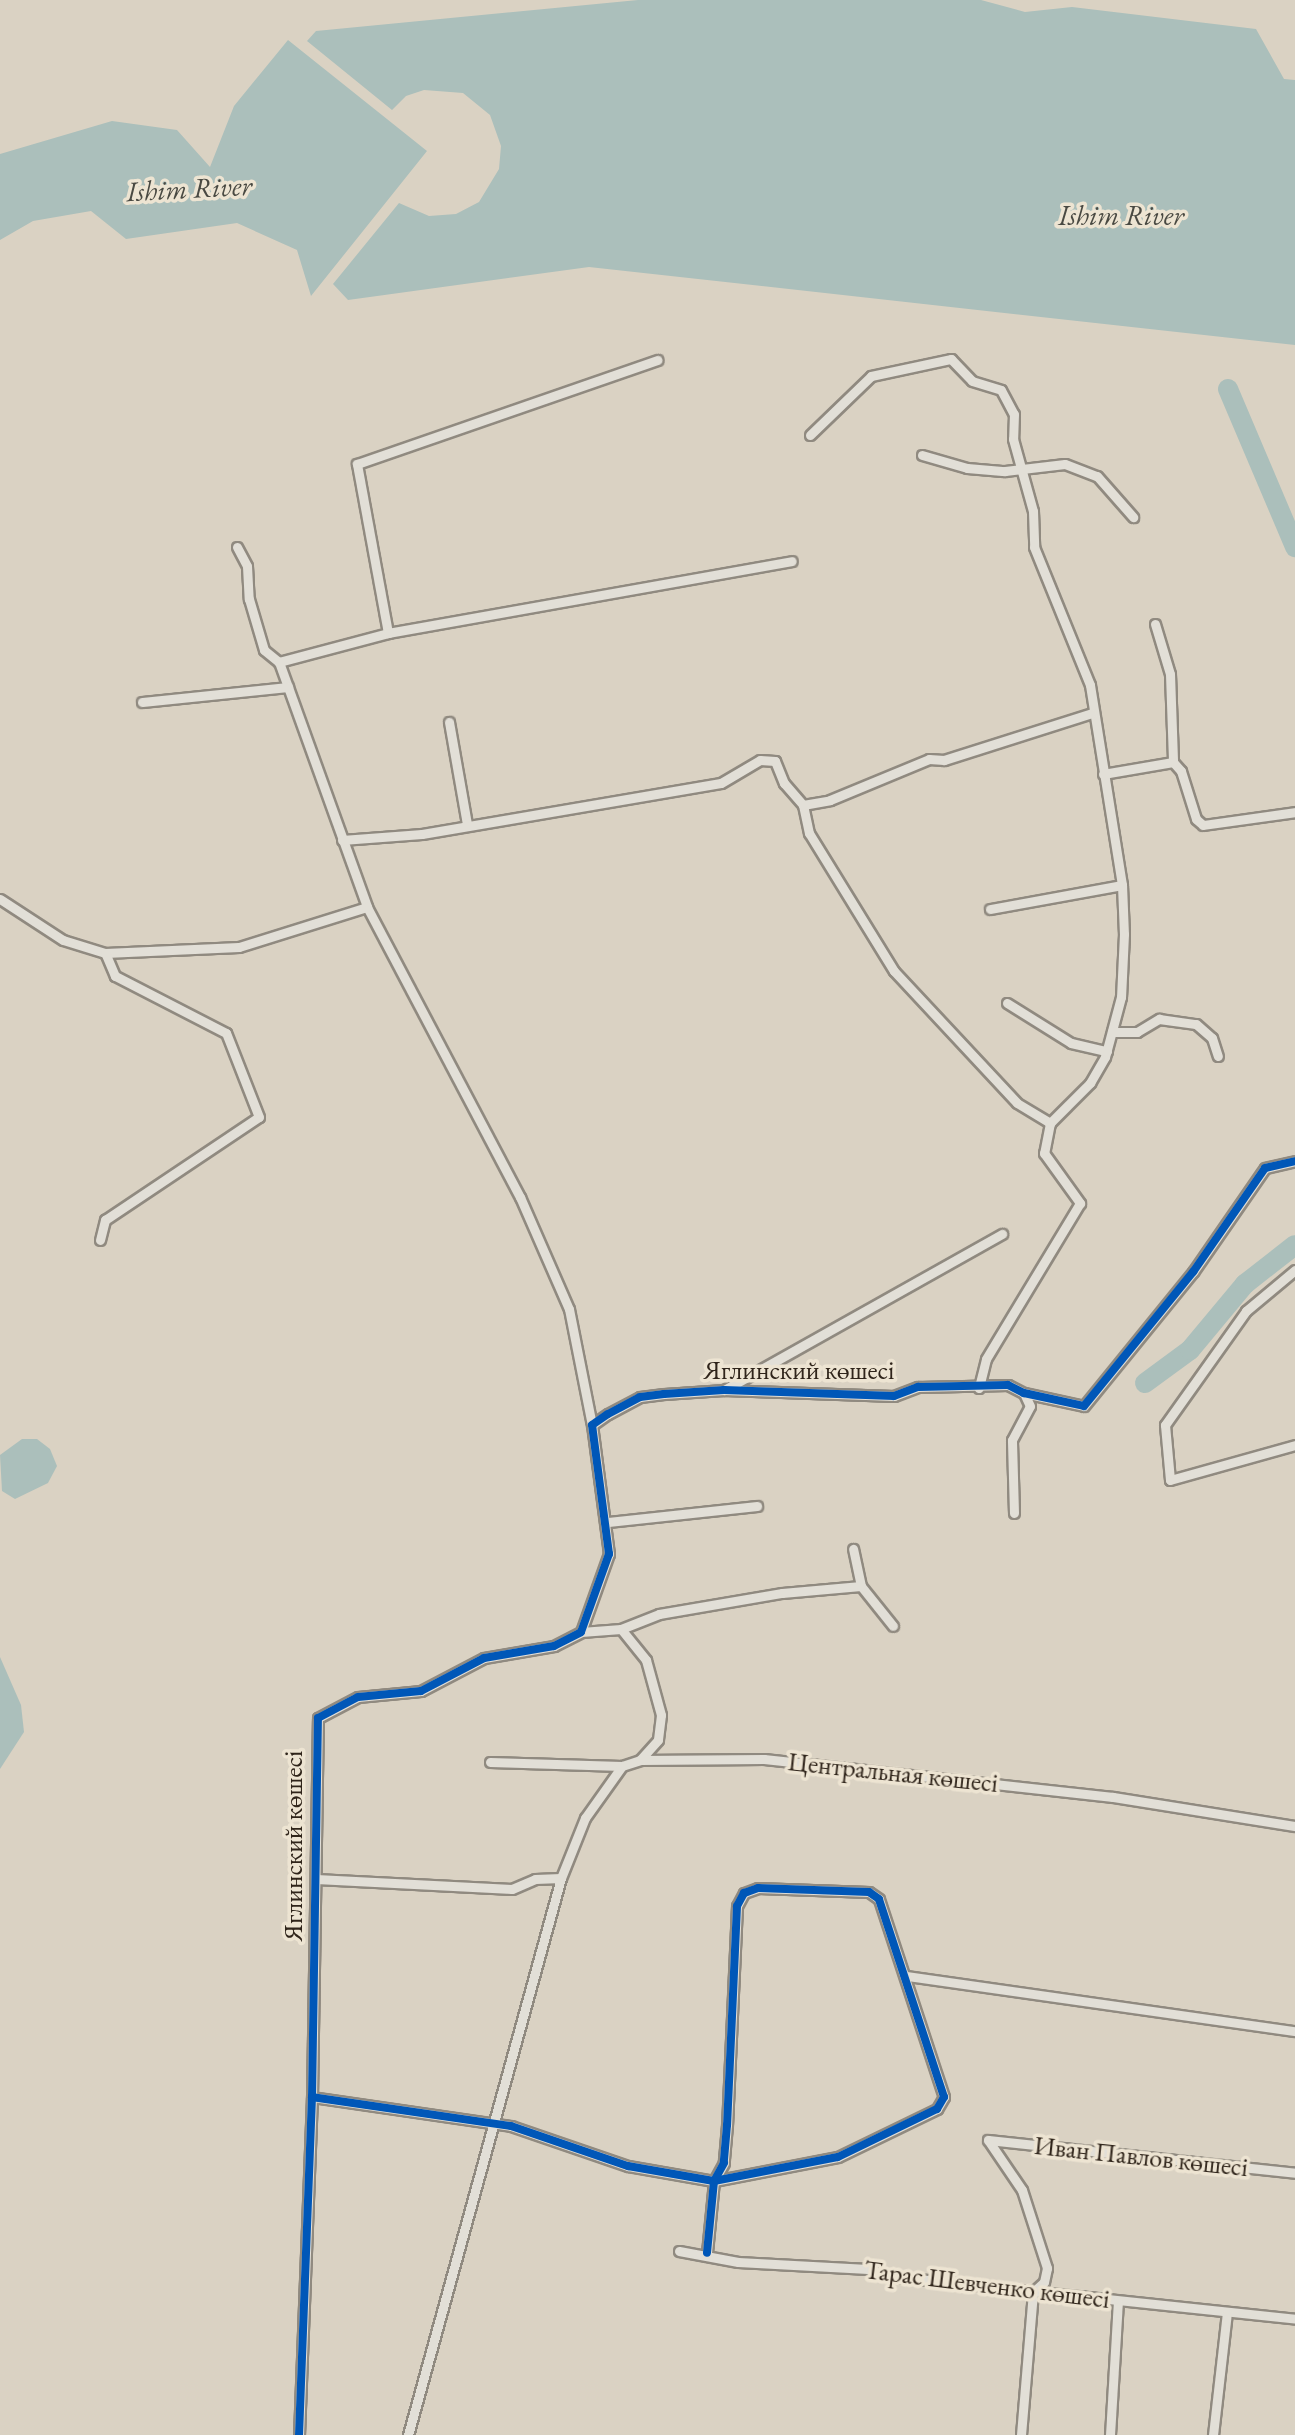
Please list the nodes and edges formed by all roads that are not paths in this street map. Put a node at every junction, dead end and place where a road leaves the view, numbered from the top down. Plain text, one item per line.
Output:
1 (657, 360) dead end
2 (810, 435) dead end
3 (922, 455) dead end
4 (1024, 468) junction
5 (1133, 517) dead end
6 (237, 547) dead end
7 (792, 561) dead end
8 (1155, 624) dead end
9 (388, 633) junction
10 (279, 662) junction
11 (288, 687) junction
12 (142, 702) dead end
13 (1092, 713) junction
14 (449, 722) dead end
15 (1173, 762) junction
16 (1103, 774) junction
17 (803, 805) junction
18 (1295, 812) edge
19 (467, 824) junction
20 (342, 840) junction
21 (1122, 885) junction
22 (0, 899) edge
23 (367, 907) junction
24 (990, 909) dead end
25 (105, 953) junction
26 (1007, 1003) dead end
27 (1112, 1032) junction
28 (1107, 1051) junction
29 (1218, 1056) dead end
30 (1050, 1123) junction
31 (1295, 1161) edge
32 (1002, 1234) dead end
33 (100, 1240) dead end
34 (1295, 1270) edge
35 (979, 1388) junction
36 (724, 1390) junction
37 (1024, 1393) junction
38 (592, 1425) junction
39 (1295, 1445) edge
40 (757, 1506) dead end
41 (1014, 1513) dead end
42 (608, 1522) junction
43 (853, 1549) dead end
44 (861, 1586) junction
45 (893, 1626) dead end
46 (621, 1629) junction
47 (581, 1632) junction
48 (640, 1760) junction
49 (490, 1762) dead end
50 (622, 1766) junction
51 (1295, 1826) edge
52 (561, 1878) junction
53 (316, 1879) junction
54 (907, 1976) junction
55 (1295, 2031) edge
56 (312, 2097) junction
57 (496, 2126) junction
58 (1295, 2173) edge
59 (714, 2181) junction
60 (679, 2251) dead end
61 (707, 2253) junction
62 (1033, 2292) junction
63 (1118, 2301) junction
64 (1227, 2313) junction
65 (1295, 2319) edge
66 (299, 2435) edge
67 (408, 2435) edge
68 (1021, 2435) edge
69 (1110, 2435) edge
70 (1213, 2435) edge

1 - 9 street
2 - 4 street
3 - 4 street
4 - 5 street
4 - 13 street
6 - 10 street
7 - 9 street
8 - 15 street
9 - 10 street
10 - 11 street
11 - 12 street
11 - 20 street
13 - 16 street
13 - 17 street
14 - 19 street
15 - 16 street
15 - 18 street
16 - 21 street
17 - 19 street
17 - 30 street
19 - 20 street
20 - 23 street
21 - 24 street
21 - 27 street
22 - 25 street
23 - 25 street
23 - 38 street
25 - 33 street
26 - 28 street
27 - 28 street
27 - 29 street
28 - 30 street
30 - 35 street
31 - 37 street, Яглинский көшесі
32 - 36 street
34 - 39 street
35 - 36 street, Яглинский көшесі
35 - 37 street, Яглинский көшесі
36 - 38 street, Яглинский көшесі
37 - 41 street
38 - 42 street
40 - 42 street
42 - 47 street
43 - 44 street
44 - 45 street
44 - 46 street, Яглинский көшесі
46 - 47 street, Яглинский көшесі
46 - 48 street
47 - 53 street, Яглинский көшесі
48 - 50 street, Центральная көшесі
48 - 51 street, Центральная көшесі
49 - 50 street, Центральная көшесі
50 - 52 street
52 - 53 street
52 - 57 street
53 - 56 street, Яглинский көшесі
54 - 55 street
54 - 59 street
54 - 59 street
56 - 57 street
56 - 66 street, Яглинский көшесі
57 - 59 street
57 - 67 street
58 - 62 street, Иван Павлов көшесі
59 - 61 street
60 - 61 street, Тарас Шевченко көшесі
61 - 62 street, Тарас Шевченко көшесі
62 - 63 street, Тарас Шевченко көшесі
62 - 68 street
63 - 64 street, Тарас Шевченко көшесі
63 - 69 street
64 - 65 street, Тарас Шевченко көшесі
64 - 70 street

